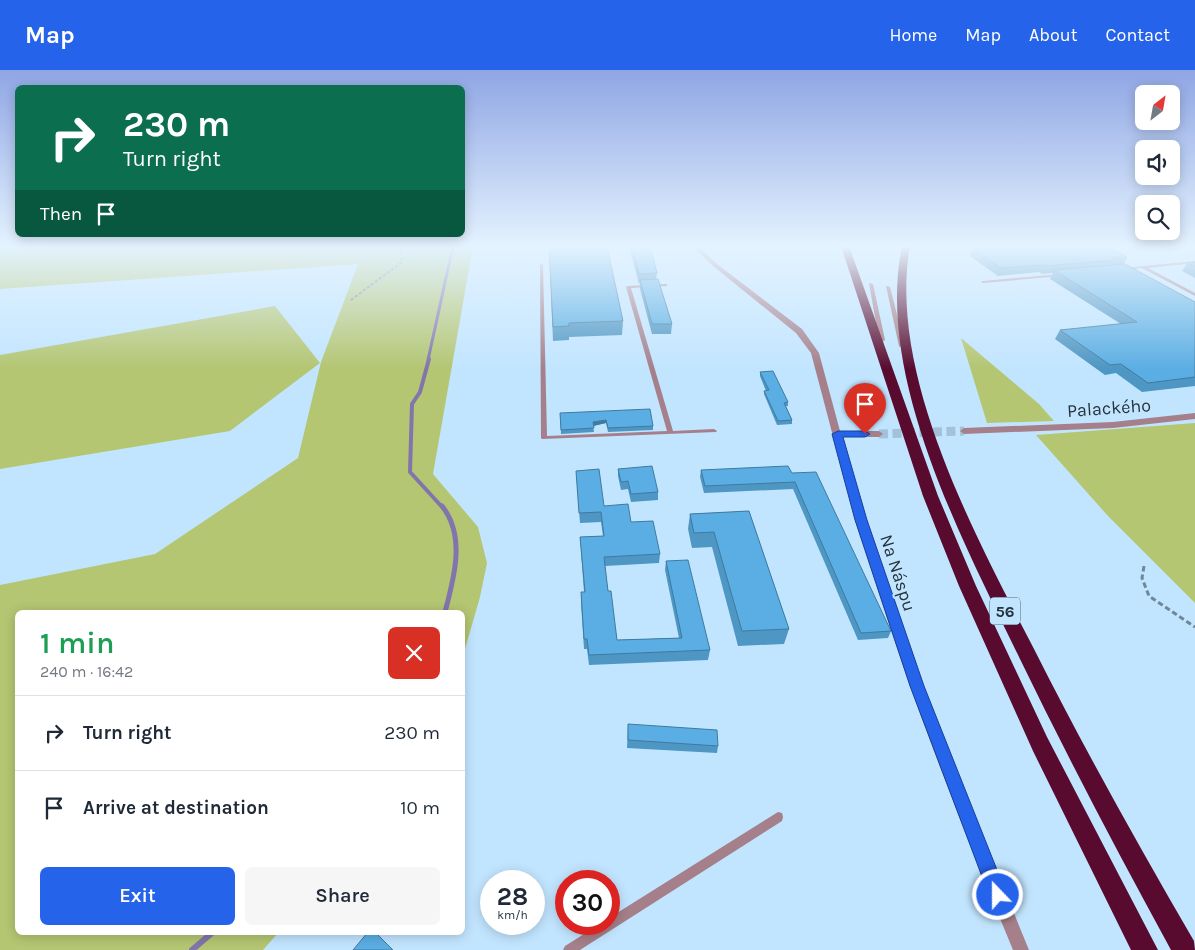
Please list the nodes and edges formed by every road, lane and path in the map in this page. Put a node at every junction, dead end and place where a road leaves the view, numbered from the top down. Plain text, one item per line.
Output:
1 (368, 287) edge
2 (541, 287) edge
3 (628, 287) edge
4 (743, 287) edge
5 (857, 287) edge
6 (872, 287) edge
7 (888, 287) dead end
8 (901, 287) edge
9 (1180, 287) edge
10 (1195, 295) edge
11 (351, 300) dead end
12 (893, 386) junction
13 (915, 390) junction
14 (1195, 416) edge
15 (714, 431) dead end
16 (964, 431) tunnel mouth
17 (671, 433) junction
18 (838, 434) junction
19 (879, 434) tunnel mouth
20 (1144, 566) dead end
21 (1195, 628) edge
22 (778, 817) dead end
23 (569, 950) edge
24 (1021, 950) edge
25 (1145, 950) edge
26 (1185, 950) edge

1 - 11 path
2 - 17 lane
3 - 17 lane
4 - 18 street, Na Náspu
5 - 12 highway, 56
6 - 12 lane
7 - 13 lane
8 - 13 highway, 56
9 - 10 lane
12 - 25 highway, 56
13 - 26 highway, 56
14 - 16 street, Palackého
15 - 17 lane
18 - 19 street
18 - 24 street, Na Náspu
20 - 21 path
22 - 23 lane

